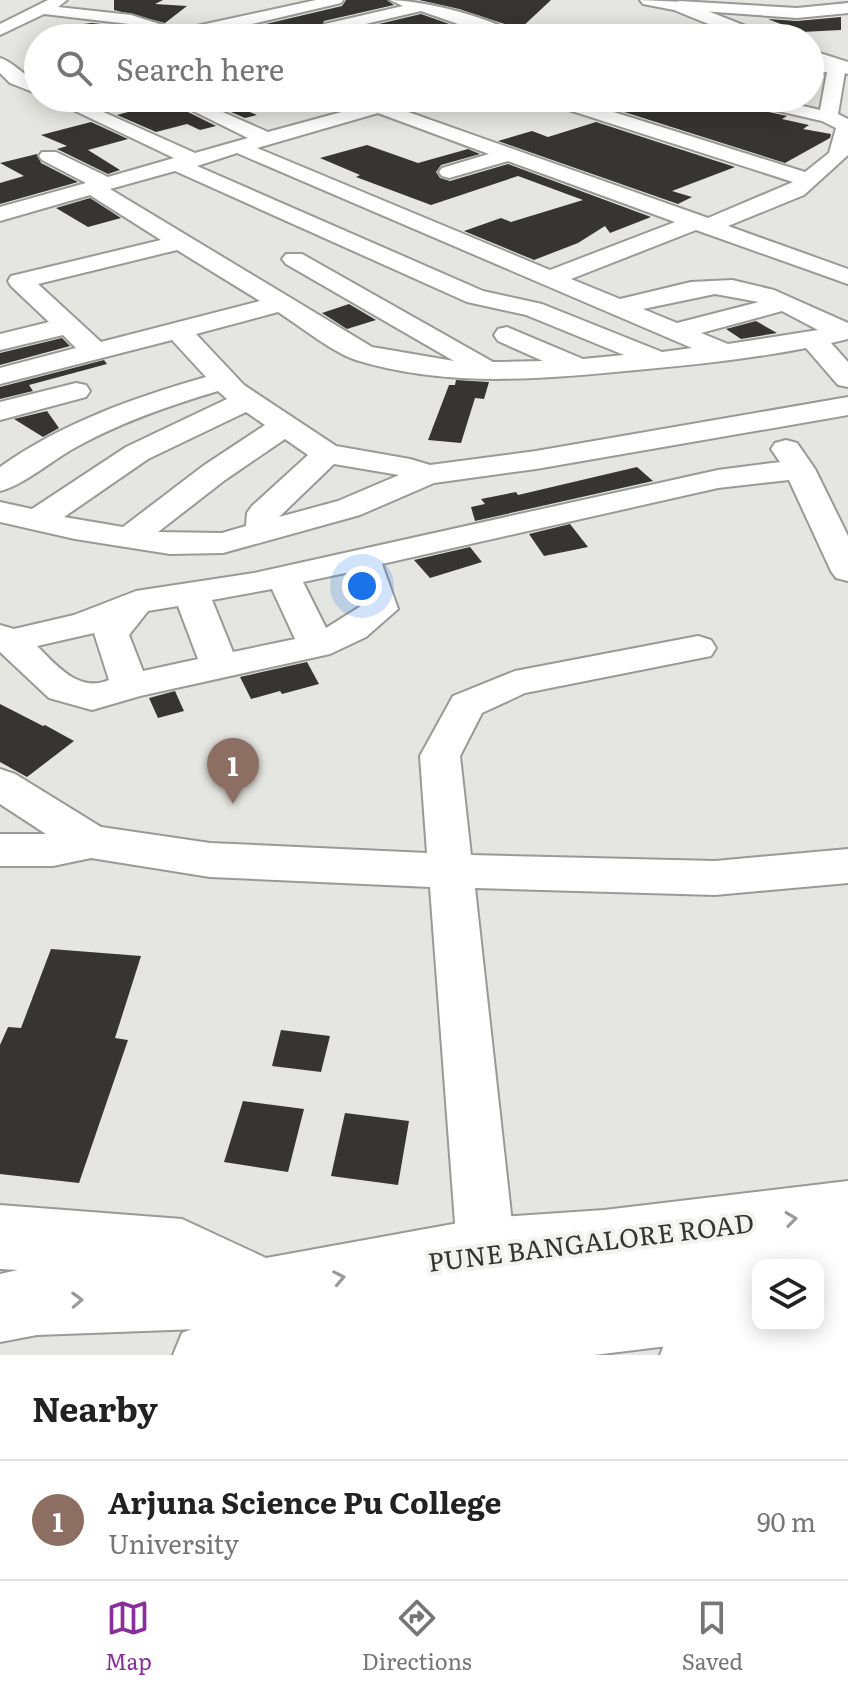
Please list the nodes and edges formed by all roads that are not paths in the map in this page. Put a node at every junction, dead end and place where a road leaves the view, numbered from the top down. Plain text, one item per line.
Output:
1 (60, 0) edge
2 (265, 0) edge
3 (336, 0) edge
4 (397, 0) edge
5 (649, 0) edge
6 (679, 6) junction
7 (161, 7) dead end
8 (306, 7) junction
9 (420, 7) junction
10 (848, 8) edge
11 (39, 9) junction
12 (139, 21) junction
13 (146, 24) edge
14 (232, 24) edge
15 (344, 24) edge
16 (477, 24) edge
17 (724, 24) edge
18 (0, 30) edge
19 (24, 60) edge
20 (0, 62) edge
21 (829, 63) edge
22 (24, 83) edge
23 (85, 112) edge
24 (207, 112) edge
25 (362, 112) edge
26 (394, 112) edge
27 (594, 112) edge
28 (796, 112) edge
29 (841, 123) edge
30 (267, 139) junction
31 (239, 147) junction
32 (510, 154) junction
33 (49, 156) dead end
34 (186, 162) junction
35 (449, 172) dead end
36 (809, 180) junction
37 (99, 186) junction
38 (0, 214) edge
39 (704, 223) junction
40 (181, 242) junction
41 (294, 259) dead end
42 (848, 277) edge
43 (550, 279) junction
44 (785, 303) junction
45 (280, 304) junction
46 (617, 307) junction
47 (67, 326) junction
48 (178, 330) junction
49 (677, 331) junction
50 (846, 332) edge
51 (507, 335) dead end
52 (813, 339) junction
53 (0, 342) edge
54 (95, 351) junction
55 (727, 354) junction
56 (659, 360) junction
57 (486, 369) junction
58 (583, 369) junction
59 (0, 376) edge
60 (848, 379) edge
61 (224, 380) junction
62 (76, 391) dead end
63 (248, 401) junction
64 (848, 406) edge
65 (0, 411) edge
66 (766, 421) junction
67 (284, 426) junction
68 (327, 454) junction
69 (800, 469) junction
70 (427, 475) junction
71 (0, 482) edge
72 (0, 512) edge
73 (39, 519) junction
74 (262, 533) junction
75 (132, 536) junction
76 (363, 559) junction
77 (848, 571) edge
78 (283, 577) junction
79 (191, 593) junction
80 (136, 602) junction
81 (5, 639) edge
82 (317, 646) junction
83 (698, 648) dead end
84 (220, 667) junction
85 (130, 686) junction
86 (0, 784) edge
87 (91, 842) junction
88 (0, 850) edge
89 (848, 866) edge
90 (452, 871) junction
91 (848, 1212) edge
92 (0, 1237) edge
93 (486, 1250) junction
94 (848, 1257) edge
95 (824, 1260) edge
96 (752, 1270) edge
97 (848, 1295) edge
98 (824, 1297) edge
99 (752, 1306) edge
100 (0, 1308) edge
101 (848, 1336) edge
102 (245, 1338) edge
103 (347, 1355) edge
104 (695, 1355) edge

1 - 11 street
2 - 8 street
3 - 8 street
4 - 9 street
5 - 6 main road
6 - 10 street
6 - 17 main road
7 - 12 street
8 - 14 street
9 - 15 street
9 - 16 street
11 - 12 street
11 - 18 street
12 - 13 street
19 - 20 street
20 - 22 street
21 - 29 street
23 - 34 street
24 - 30 street
25 - 30 street
26 - 32 street
27 - 36 street
28 - 29 street
29 - 36 street
30 - 31 street
31 - 34 street
31 - 43 street
32 - 35 street
32 - 39 street
33 - 37 street
34 - 37 street
34 - 56 street
36 - 39 street
37 - 38 street
37 - 40 street
39 - 42 street
39 - 43 street
40 - 45 street
40 - 47 street
41 - 57 street
43 - 46 street
44 - 46 street
44 - 49 street
44 - 50 street
45 - 48 street
45 - 57 street
46 - 49 street
47 - 53 street
47 - 54 street
48 - 54 street
48 - 61 street
49 - 55 street
50 - 52 street
51 - 58 street
52 - 55 street
52 - 60 street
54 - 59 street
55 - 56 street
56 - 58 street
57 - 58 street
61 - 63 street
61 - 71 street
62 - 65 street
63 - 67 street
63 - 73 street
64 - 66 street
66 - 69 street
66 - 70 street
67 - 68 street
67 - 75 street
68 - 70 street
68 - 74 street
69 - 76 street
69 - 77 street
70 - 74 street
72 - 73 street
73 - 75 street
74 - 75 street
76 - 78 street
76 - 82 street
78 - 79 street
78 - 82 street
79 - 80 street
79 - 84 street
80 - 81 street
80 - 85 street
81 - 85 street
82 - 84 street
83 - 90 street
84 - 85 street
86 - 87 street
87 - 88 street
87 - 90 street
89 - 90 street
90 - 93 street
93 -> 91 main road, PUNE BANGALORE ROAD
92 - 102 main road
102 -> 93 main road, PUNE BANGALORE ROAD
94 - 95 street
96 - 102 street
97 - 98 street
99 - 103 street
100 -> 102 main road, PUNE BANGALORE ROAD
101 - 104 main road

